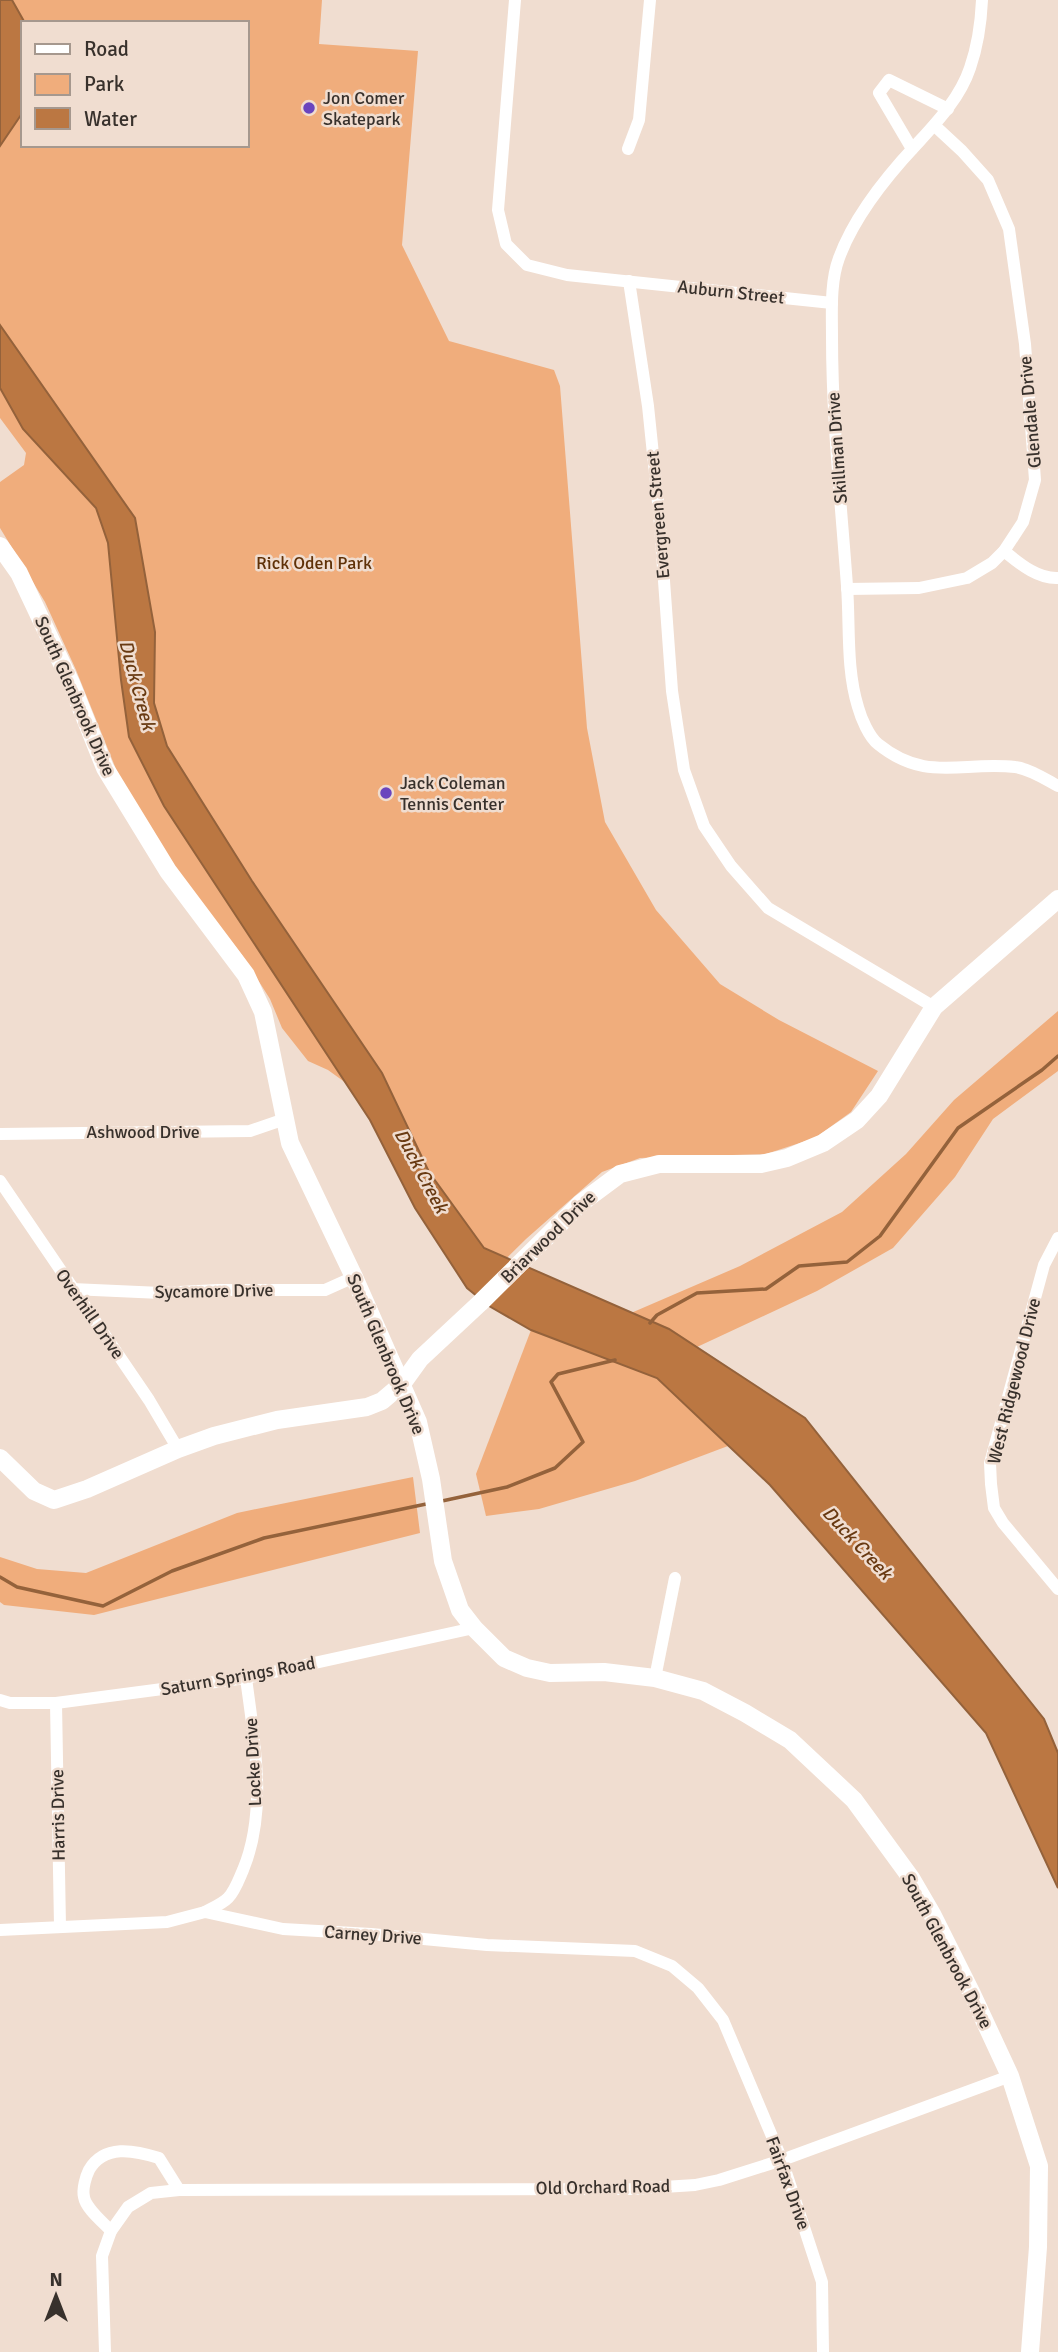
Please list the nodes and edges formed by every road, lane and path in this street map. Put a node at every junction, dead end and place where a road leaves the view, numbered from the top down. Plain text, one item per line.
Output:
1 (515, 0) edge
2 (650, 0) edge
3 (982, 0) edge
4 (948, 108) junction
5 (934, 126) junction
6 (628, 149) dead end
7 (912, 149) junction
8 (629, 281) junction
9 (832, 303) junction
10 (0, 546) edge
11 (1004, 551) junction
12 (1058, 578) edge
13 (847, 589) junction
14 (1058, 786) edge
15 (1058, 899) edge
16 (934, 1007) junction
17 (285, 1119) junction
18 (0, 1134) edge
19 (0, 1181) edge
20 (1058, 1238) edge
21 (354, 1277) junction
22 (72, 1289) junction
23 (402, 1384) junction
24 (178, 1449) junction
25 (0, 1458) edge
26 (675, 1578) dead end
27 (1058, 1590) edge
28 (474, 1628) junction
29 (246, 1678) junction
30 (655, 1678) junction
31 (0, 1700) edge
32 (56, 1703) junction
33 (205, 1912) junction
34 (60, 1926) junction
35 (0, 1930) edge
36 (723, 2020) joint
37 (1010, 2076) junction
38 (782, 2160) junction
39 (179, 2190) junction
40 (111, 2231) junction
41 (105, 2352) edge
42 (823, 2352) edge
43 (1030, 2352) edge

1 - 8 street
2 - 6 street
3 - 4 street, Skillman Drive
4 - 5 street, Skillman Drive
4 - 7 street
5 - 7 street, Skillman Drive
5 - 11 street, Glendale Drive
7 - 9 street, Skillman Drive
8 - 9 street, Auburn Street
8 - 16 street, Evergreen Street
9 - 13 street, Skillman Drive
10 - 17 street, South Glenbrook Drive
11 - 12 street
11 - 13 street, Glendale Drive
13 - 14 street, Skillman Drive
15 - 16 street, Briarwood Drive
16 - 23 street, Briarwood Drive
17 - 18 street, Ashwood Drive
17 - 21 street, South Glenbrook Drive
19 - 22 street, Overhill Drive
20 - 27 street, West Ridgewood Drive
21 - 22 street, Sycamore Drive
21 - 23 street, South Glenbrook Drive
22 - 24 street, Overhill Drive
23 - 24 street, Briarwood Drive
23 - 28 street, South Glenbrook Drive
24 - 25 street, Briarwood Drive
26 - 30 street
28 - 29 street, Saturn Springs Road
28 - 30 street, South Glenbrook Drive
29 - 32 street, Saturn Springs Road
29 - 33 street, Locke Drive
30 - 37 street, South Glenbrook Drive
31 - 32 street, Saturn Springs Road
32 - 34 street, Harris Drive
33 - 34 street, Carney Drive
33 - 36 street, Carney Drive
34 - 35 street, Carney Drive
36 - 38 street, Fairfax Drive
37 - 38 street, Old Orchard Road
37 - 43 street, South Glenbrook Drive
38 - 39 street, Old Orchard Road
38 - 42 street, Fairfax Drive
39 - 40 street, Old Orchard Road
39 - 40 street
40 - 41 street, Old Orchard Road

